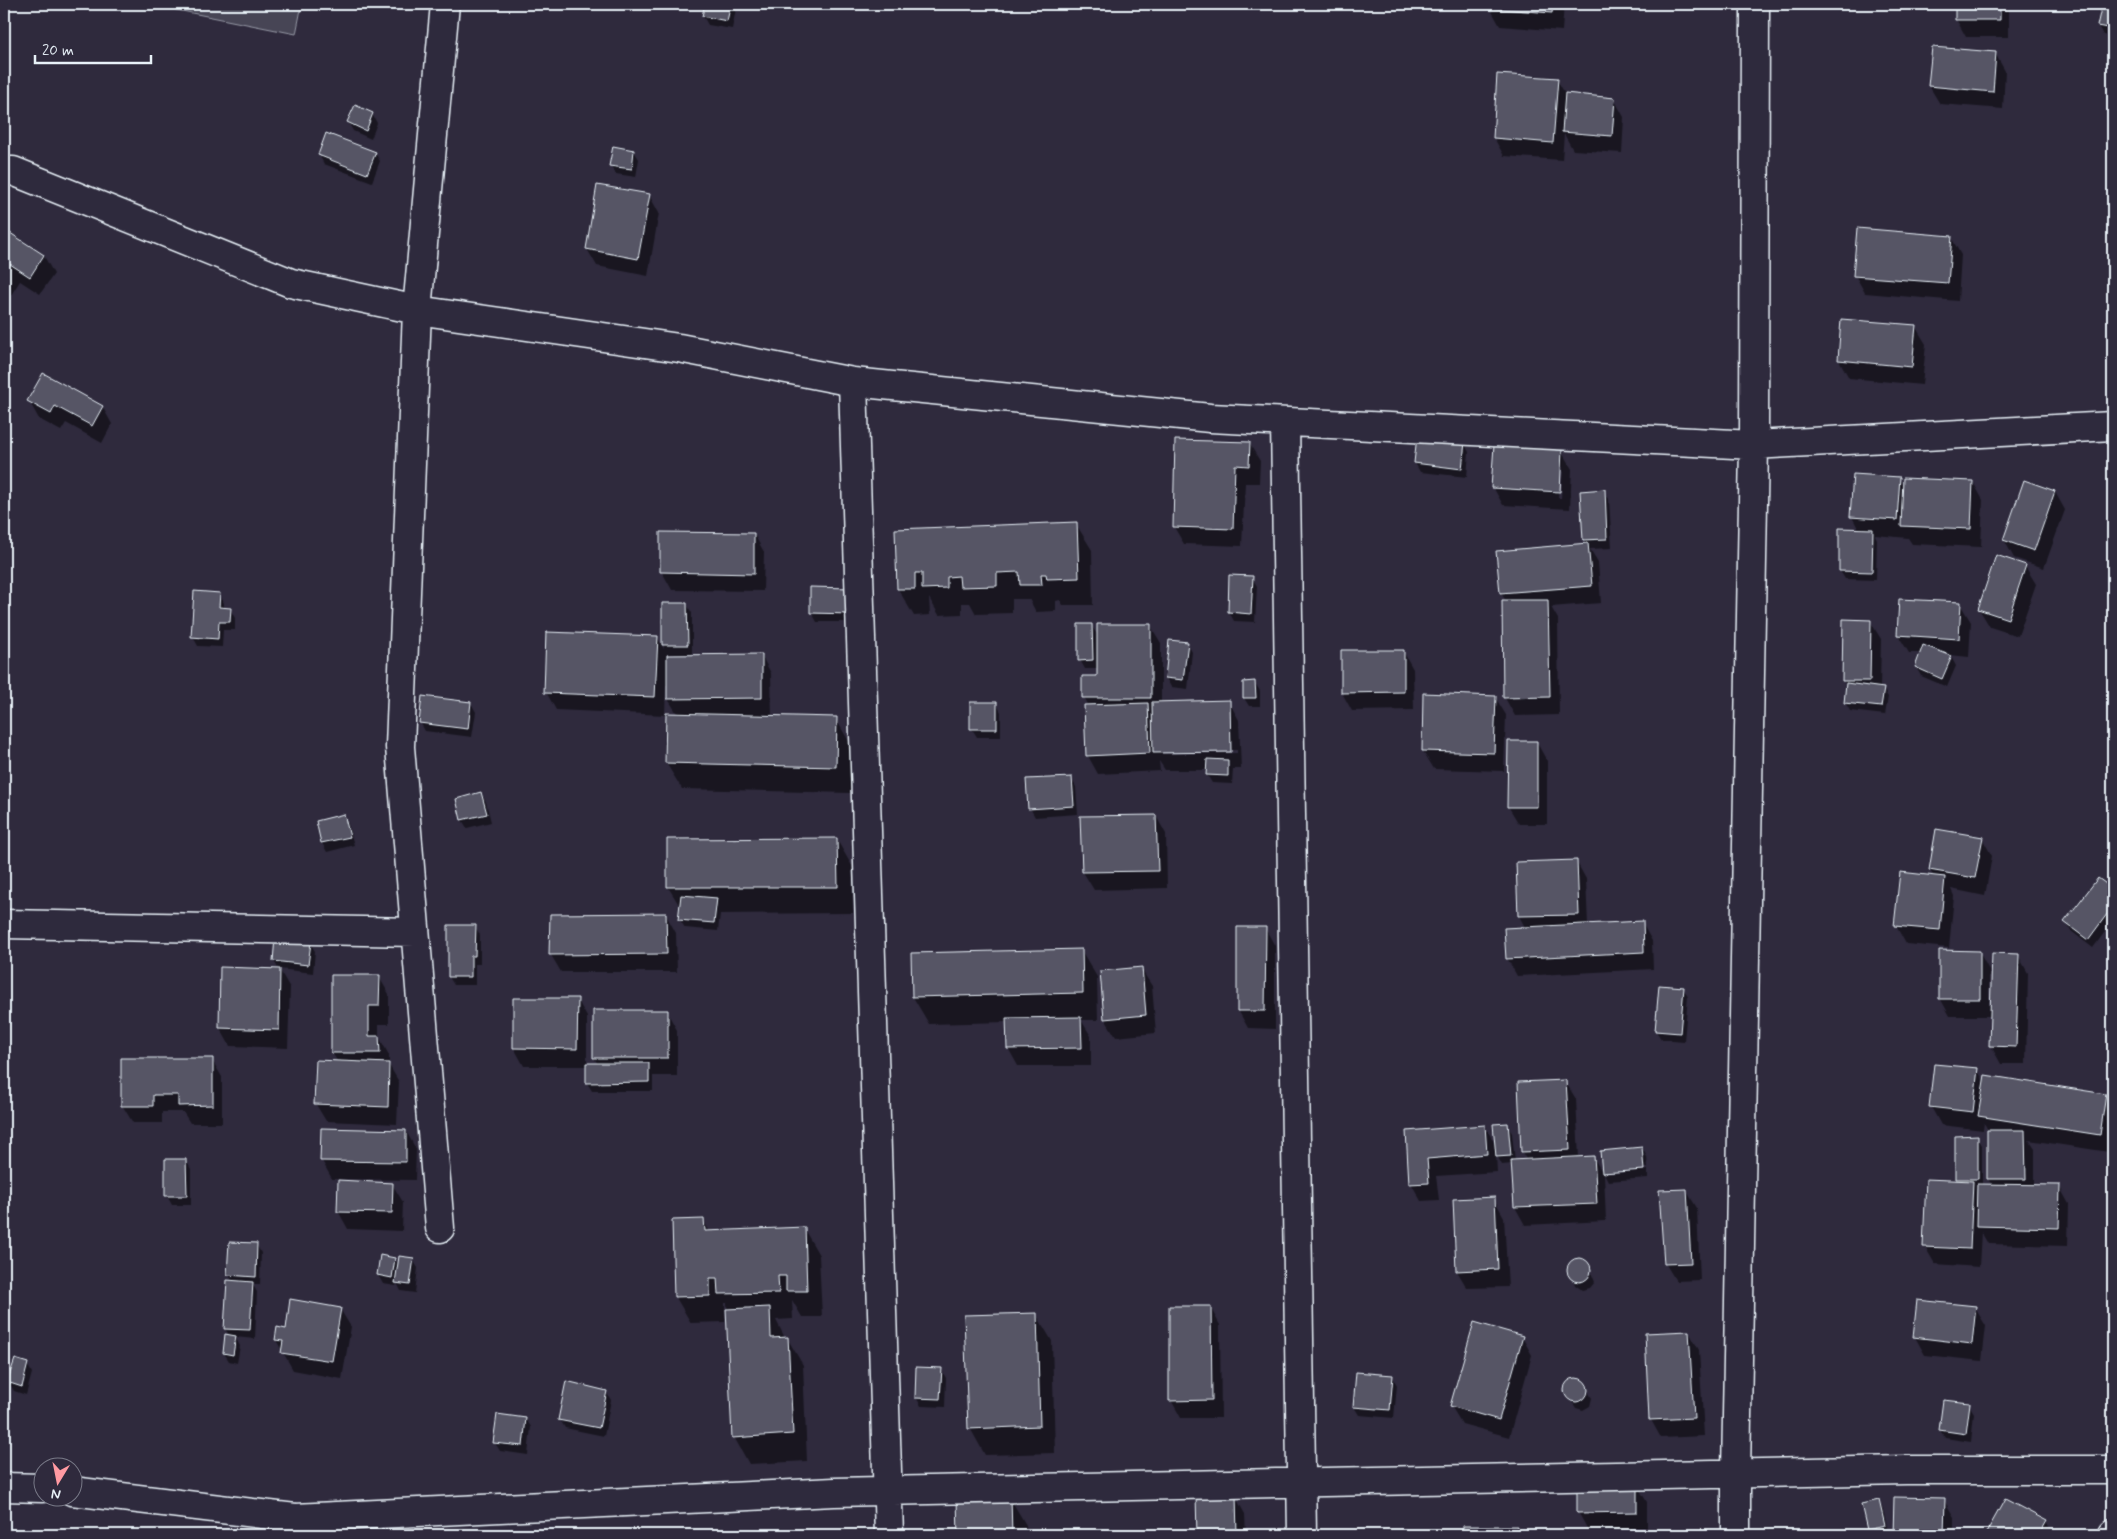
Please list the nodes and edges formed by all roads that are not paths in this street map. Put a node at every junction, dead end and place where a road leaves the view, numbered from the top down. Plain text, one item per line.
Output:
1 (445, 4) edge
2 (1755, 4) edge
3 (4, 171) edge
4 (417, 310) junction
5 (853, 382) junction
6 (1285, 422) junction
7 (2113, 426) edge
8 (1754, 445) junction
9 (4, 924) edge
10 (414, 932) junction
11 (440, 1228) dead end
12 (2113, 1470) edge
13 (1736, 1473) junction
14 (1302, 1482) junction
15 (4, 1487) edge
16 (32, 1488) edge
17 (887, 1491) junction
18 (82, 1492) edge
19 (889, 1535) edge
20 (1302, 1535) edge
21 (1736, 1535) edge

1 - 4 street
2 - 8 street
3 - 4 street
4 - 5 street
4 - 10 street
5 - 6 street
5 - 17 street
6 - 8 street
6 - 14 street
7 - 8 street
8 - 13 street
9 - 10 street
10 - 11 street
12 - 13 street
13 - 14 street
13 - 21 street
14 - 17 street
14 - 20 street
15 - 16 street
17 - 18 street
17 - 19 street

